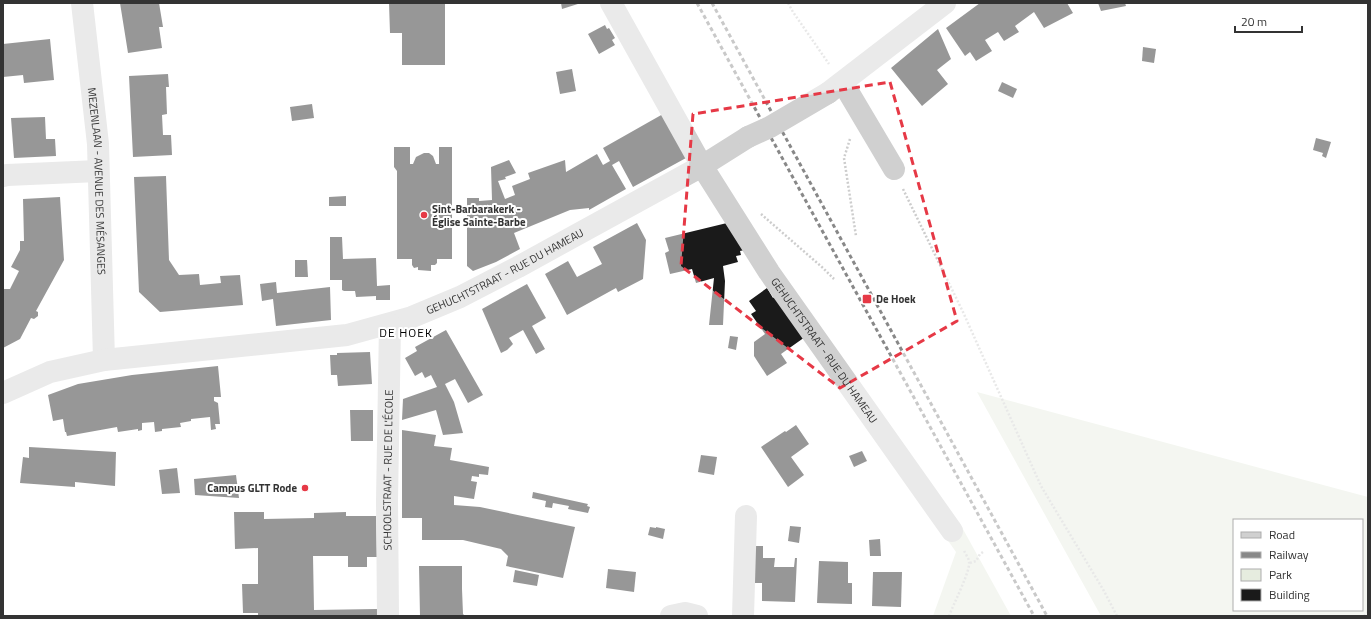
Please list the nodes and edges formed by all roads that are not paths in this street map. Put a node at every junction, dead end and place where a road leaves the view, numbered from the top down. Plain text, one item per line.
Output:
1 (82, 3) edge
2 (611, 3) edge
3 (945, 3) edge
4 (836, 88) junction
5 (702, 166) junction
6 (894, 169) road end
7 (98, 171) junction
8 (3, 176) edge
9 (390, 324) junction
10 (104, 360) junction
11 (3, 393) edge
12 (746, 516) dead end
13 (952, 531) dead end
14 (388, 616) edge
15 (671, 616) edge
16 (697, 616) edge
17 (743, 616) edge

1 - 7 street, MEZENLAAN - AVENUE DES MÉSANGES
2 - 5 street, GEHUCHTSTRAAT - RUE DU HAMEAU
3 - 4 street, GEHUCHTSTRAAT - RUE DU HAMEAU
4 - 5 street, GEHUCHTSTRAAT - RUE DU HAMEAU, bridge
4 - 6 street
5 - 9 street, GEHUCHTSTRAAT - RUE DU HAMEAU
5 - 13 street, GEHUCHTSTRAAT - RUE DU HAMEAU
7 - 8 street
7 - 10 street, MEZENLAAN - AVENUE DES MÉSANGES
9 - 10 street, GEHUCHTSTRAAT - RUE DU HAMEAU
9 - 14 street, SCHOOLSTRAAT - RUE DE L'ÉCOLE
10 - 11 street, GEHUCHTSTRAAT - RUE DU HAMEAU
12 - 17 street
15 - 16 street

